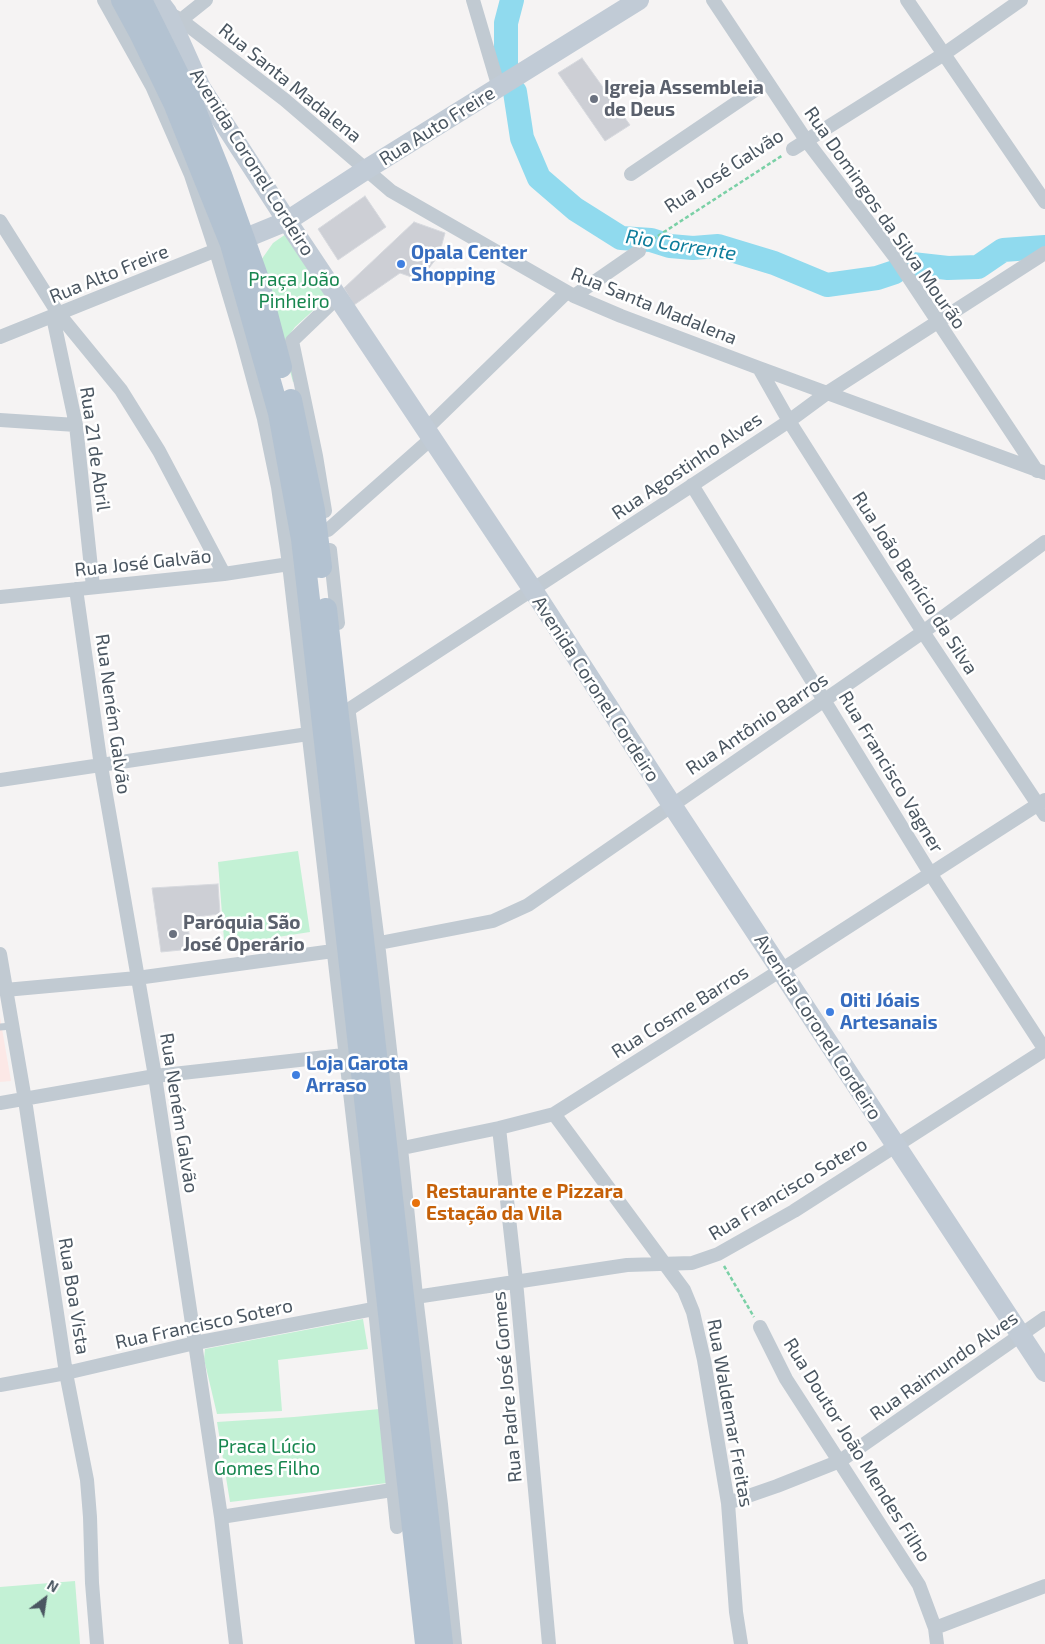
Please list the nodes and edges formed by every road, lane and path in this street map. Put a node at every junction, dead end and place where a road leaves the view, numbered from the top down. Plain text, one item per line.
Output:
1 (104, 0) edge
2 (122, 0) edge
3 (141, 0) edge
4 (206, 0) edge
5 (473, 0) edge
6 (639, 0) edge
7 (713, 0) edge
8 (907, 0) edge
9 (1021, 0) edge
10 (168, 11) edge
11 (944, 54) junction
12 (767, 82) junction
13 (499, 88) junction
14 (806, 140) junction
15 (793, 149) joint
16 (367, 169) junction
17 (631, 174) dead end
18 (1045, 202) edge
19 (0, 221) edge
20 (287, 221) junction
21 (231, 244) junction
22 (640, 251) joint
23 (1045, 253) edge
24 (571, 294) junction
25 (338, 298) junction
26 (55, 315) junction
27 (938, 323) junction
28 (0, 337) edge
29 (759, 368) junction
30 (827, 393) junction
31 (285, 410) junction
32 (0, 420) edge
33 (789, 420) junction
34 (76, 425) junction
35 (429, 433) junction
36 (1040, 471) edge
37 (1045, 481) edge
38 (692, 485) junction
39 (328, 530) junction
40 (1045, 542) edge
41 (289, 564) junction
42 (224, 574) junction
43 (93, 587) junction
44 (76, 589) junction
45 (533, 590) junction
46 (0, 597) edge
47 (923, 632) junction
48 (826, 701) junction
49 (348, 710) junction
50 (308, 734) junction
51 (101, 766) junction
52 (336, 766) junction
53 (0, 780) edge
54 (672, 805) junction
55 (1043, 806) edge
56 (930, 873) junction
57 (371, 945) junction
58 (333, 951) junction
59 (0, 955) edge
60 (781, 970) junction
61 (137, 978) junction
62 (5, 990) junction
63 (6, 1026) edge
64 (1045, 1050) edge
65 (368, 1066) junction
66 (155, 1076) junction
67 (25, 1100) junction
68 (0, 1103) edge
69 (554, 1114) junction
70 (499, 1128) junction
71 (896, 1146) junction
72 (394, 1150) junction
73 (718, 1254) junction
74 (666, 1265) junction
75 (516, 1281) junction
76 (395, 1303) junction
77 (1045, 1318) edge
78 (760, 1327) joint
79 (1021, 1334) junction
80 (195, 1343) junction
81 (1045, 1372) edge
82 (66, 1373) junction
83 (0, 1385) edge
84 (840, 1461) junction
85 (392, 1490) junction
86 (728, 1503) junction
87 (426, 1505) junction
88 (221, 1517) junction
89 (397, 1527) dead end
90 (1045, 1586) edge
91 (935, 1628) junction
92 (98, 1644) edge
93 (236, 1644) edge
94 (426, 1644) edge
95 (442, 1644) edge
96 (455, 1644) edge
97 (549, 1644) edge
98 (741, 1644) edge
99 (937, 1644) edge

1 - 21 street
2 - 21 main road
3 - 21 main road
4 - 10 street
5 - 13 street
6 - 13 street, Rua Auto Freire
7 - 12 street, Rua Domingos da Silva Mourão
8 - 11 street
9 - 11 street, Rua José Galvão
10 - 16 street, Rua Santa Madalena
10 - 20 street, Avenida Coronel Cordeiro
11 - 14 street, Rua José Galvão
11 - 18 street
12 - 14 street, Rua Domingos da Silva Mourão
12 - 17 street
13 - 16 street, Rua Auto Freire
14 - 15 street, Rua José Galvão
14 - 27 street, Rua Domingos da Silva Mourão
15 - 22 path, Rua José Galvão
16 - 20 street, Rua Auto Freire
16 - 24 street, Rua Santa Madalena
19 - 26 street
20 - 21 street, Rua Auto Freire
20 - 25 street, Avenida Coronel Cordeiro
21 - 26 street, Rua Alto Freire
21 - 31 main road
22 - 24 street
23 - 27 street, Rua Agostinho Alves
24 - 29 street, Rua Santa Madalena
24 - 35 street
25 - 31 street
25 - 35 street, Avenida Coronel Cordeiro
26 - 28 street, Rua Alto Freire
26 - 34 street, Rua 21 de Abril
26 - 42 street
27 - 30 street, Rua Agostinho Alves
27 - 36 street, Rua Domingos da Silva Mourão
29 - 30 street, Rua Santa Madalena
29 - 33 street, Rua João Benício da Silva
30 - 33 street, Rua Agostinho Alves
30 - 36 street, Rua Santa Madalena
31 - 39 street
31 - 41 street
31 - 52 main road
32 - 34 street
33 - 38 street, Rua Agostinho Alves
33 - 47 street, Rua João Benício da Silva
34 - 43 street, Rua 21 de Abril
35 - 39 street
35 - 45 street, Avenida Coronel Cordeiro
36 - 37 street, Rua Domingos da Silva Mourão
38 - 45 street, Rua Agostinho Alves
38 - 48 street, Rua Francisco Vagner
39 - 49 street
40 - 47 street, Rua Antônio Barros
41 - 42 street, Rua José Galvão
41 - 50 street
42 - 43 street, Rua José Galvão
43 - 44 street, Rua José Galvão
44 - 46 street, Rua José Galvão
44 - 51 street, Rua Neném Galvão
45 - 49 street, Rua Agostinho Alves
45 - 54 street, Avenida Coronel Cordeiro
47 - 48 street, Rua Antônio Barros
47 - 55 street, Rua João Benício da Silva
48 - 54 street, Rua Antônio Barros
48 - 56 street, Rua Francisco Vagner
49 - 57 street
50 - 51 street
50 - 58 street
51 - 53 street
51 - 61 street, Rua Neném Galvão
52 - 57 main road
52 - 65 main road
54 - 57 street, Rua Antônio Barros
54 - 60 street, Avenida Coronel Cordeiro
55 - 56 street, Rua Cosme Barros
56 - 60 street, Rua Cosme Barros
56 - 64 street, Rua Francisco Vagner
57 - 65 main road
58 - 61 street
58 - 65 street
59 - 62 street, Rua Boa Vista
60 - 69 street, Rua Cosme Barros
60 - 71 street, Avenida Coronel Cordeiro
61 - 62 street
61 - 66 street, Rua Neném Galvão
62 - 63 street, Rua Boa Vista
63 - 67 street, Rua Boa Vista
64 - 71 street, Rua Francisco Sotero
65 - 66 street
65 - 72 main road
65 - 76 main road
66 - 67 street
66 - 80 street, Rua Neném Galvão
67 - 68 street
67 - 82 street, Rua Boa Vista
69 - 70 street, Rua Cosme Barros
69 - 74 street, Rua Waldemar Freitas
70 - 72 street, Rua Cosme Barros
70 - 75 street, Rua Padre José Gomes
71 - 73 street, Rua Francisco Sotero
71 - 79 street, Avenida Coronel Cordeiro
72 - 76 main road
73 - 74 street, Rua Francisco Sotero
73 - 78 path, Rua Doutor João Mendes Filho
74 - 75 street, Rua Francisco Sotero
74 - 86 street, Rua Waldemar Freitas
75 - 76 street, Rua Francisco Sotero
75 - 97 street, Rua Padre José Gomes
76 - 80 street, Rua Francisco Sotero
76 - 85 street
76 - 87 main road
76 - 87 street
77 - 79 street, Rua Raimundo Alves
78 - 84 street, Rua Doutor João Mendes Filho
79 - 81 street, Avenida Coronel Cordeiro
79 - 84 street, Rua Raimundo Alves
80 - 82 street, Rua Francisco Sotero
80 - 88 street, Rua Neném Galvão
82 - 83 street, Rua Francisco Sotero
82 - 92 street, Rua Boa Vista
84 - 86 street, Rua Raimundo Alves
84 - 91 street, Rua Doutor João Mendes Filho
85 - 87 street
85 - 88 street
85 - 89 street
86 - 98 street, Rua Waldemar Freitas
87 - 94 main road
87 - 95 main road
87 - 96 street
88 - 93 street, Rua Neném Galvão
90 - 91 street
91 - 99 street, Rua Doutor João Mendes Filho

